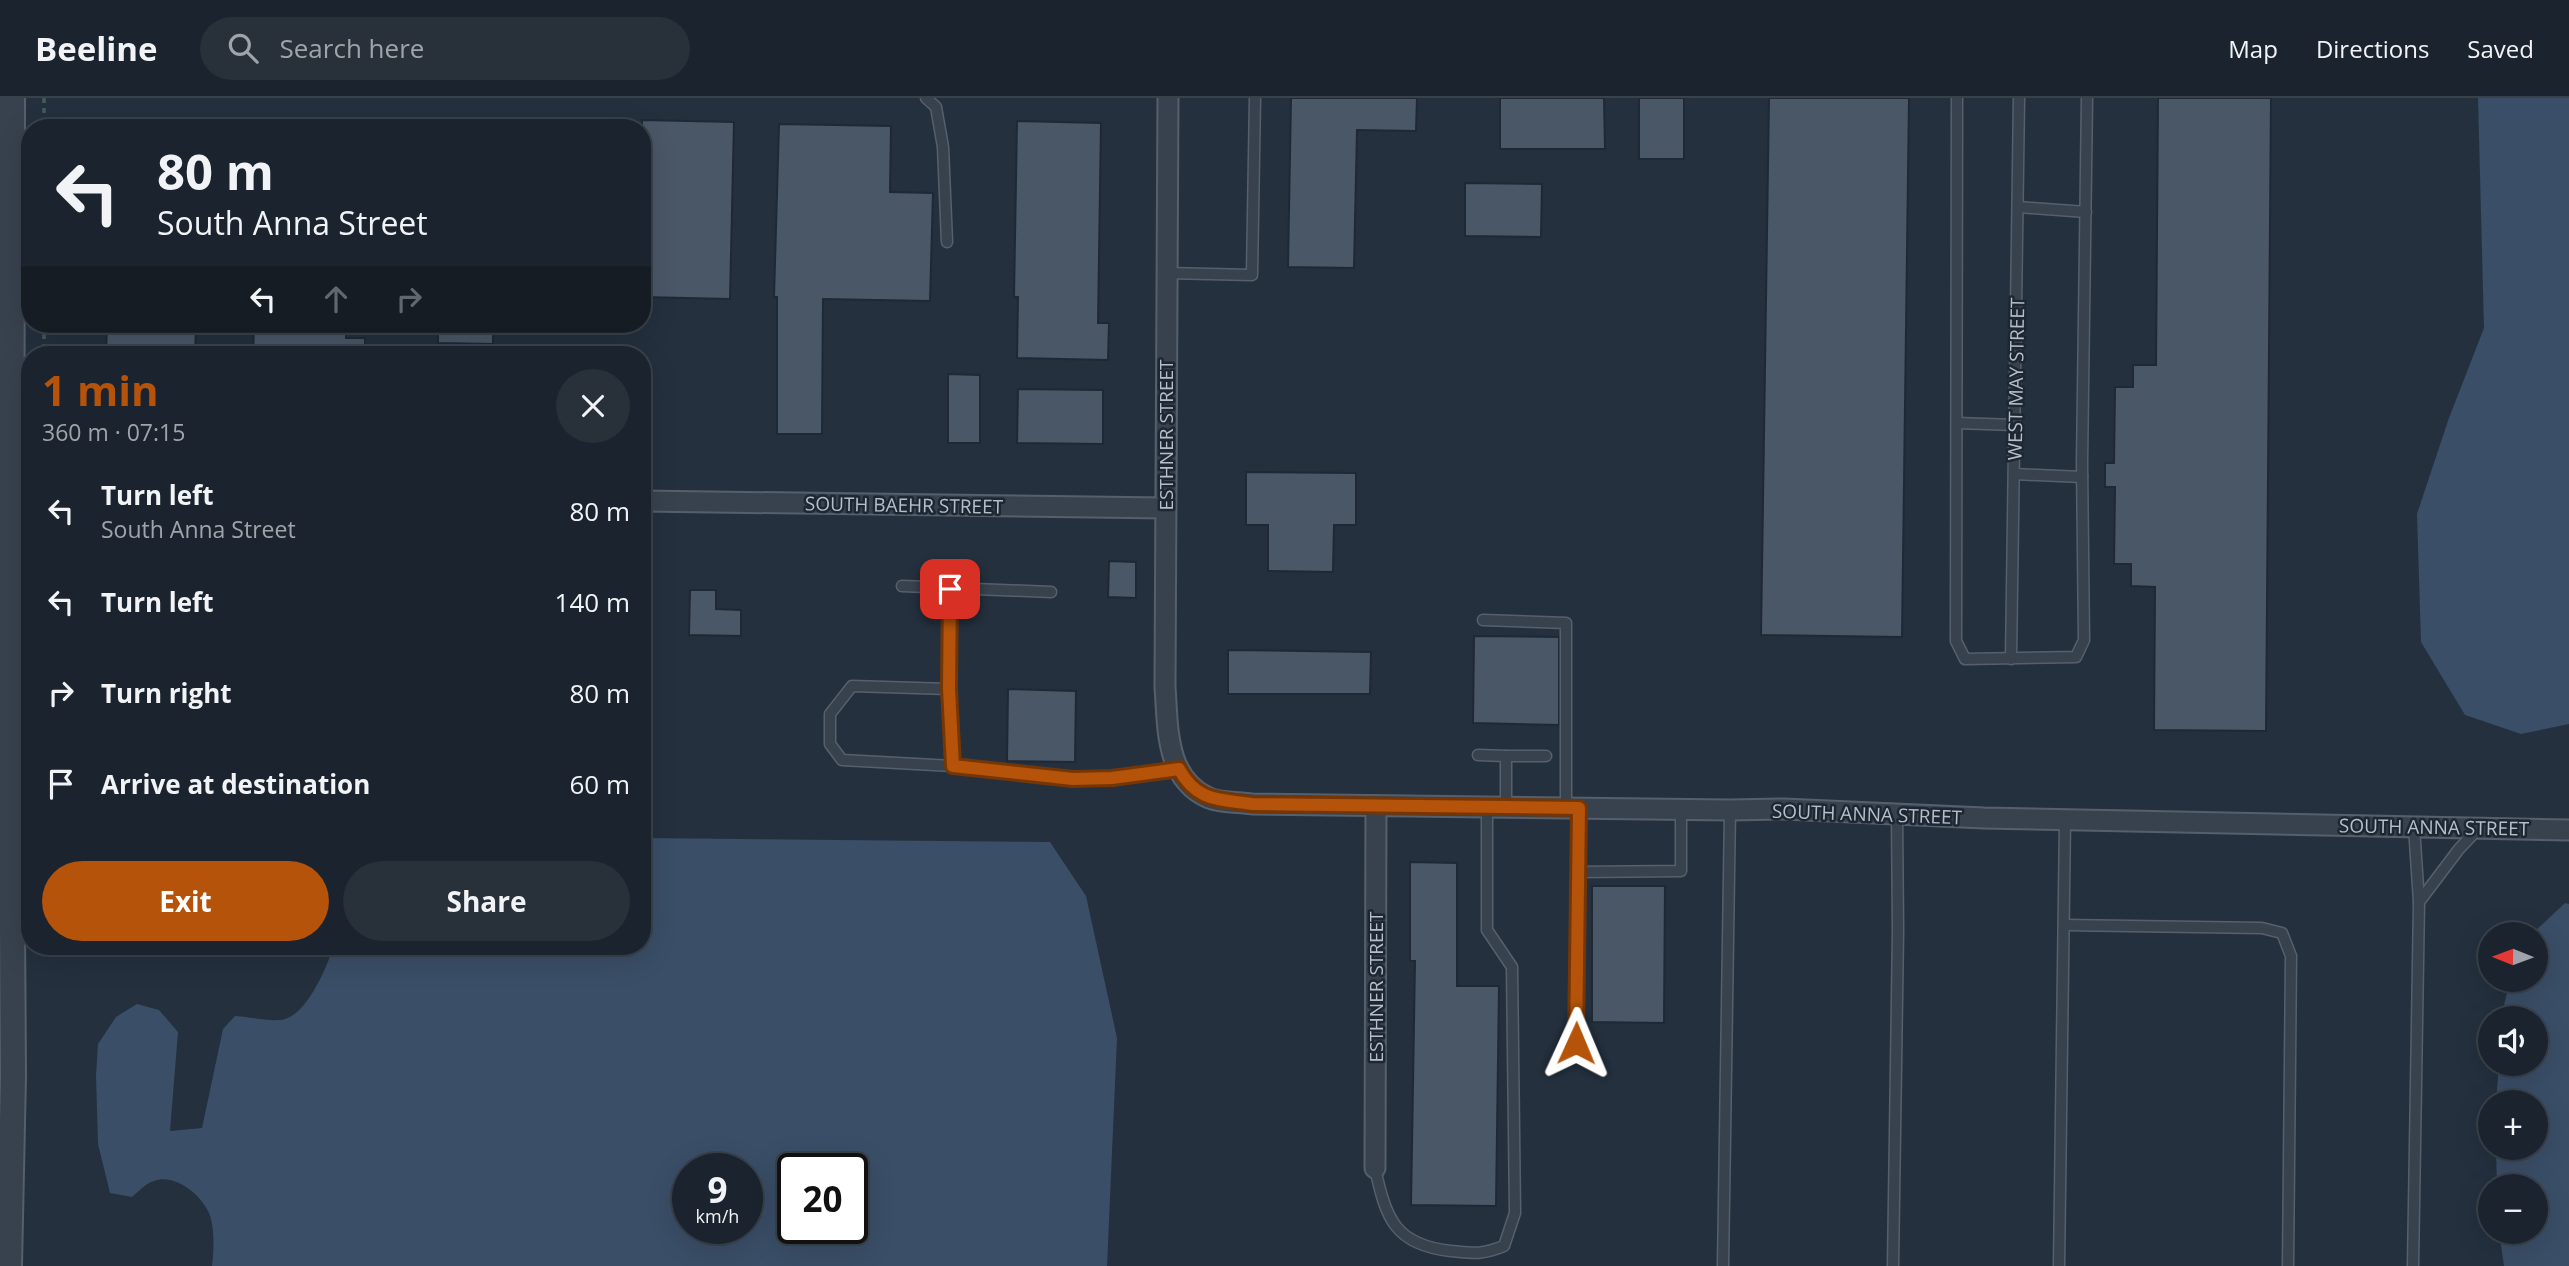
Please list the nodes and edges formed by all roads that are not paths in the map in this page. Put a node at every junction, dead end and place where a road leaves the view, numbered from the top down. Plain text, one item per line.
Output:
1 (12, 98) edge
2 (926, 98) edge
3 (1168, 98) edge
4 (1255, 98) edge
5 (1957, 98) edge
6 (2020, 98) edge
7 (2087, 98) edge
8 (6, 148) edge
9 (2018, 207) junction
10 (2086, 212) junction
11 (947, 242) dead end
12 (1167, 273) junction
13 (6, 400) edge
14 (1957, 423) junction
15 (2015, 425) junction
16 (2014, 474) junction
17 (2082, 477) junction
18 (21, 489) edge
19 (651, 502) edge
20 (1165, 508) junction
21 (902, 586) dead end
22 (950, 589) junction
23 (1051, 592) dead end
24 (1483, 620) dead end
25 (2011, 659) junction
26 (949, 689) junction
27 (1478, 755) dead end
28 (1506, 756) junction
29 (1546, 757) dead end
30 (953, 766) junction
31 (1179, 769) junction
32 (1376, 806) junction
33 (1497, 808) junction
34 (1572, 808) junction
35 (1681, 809) junction
36 (1730, 810) junction
37 (1897, 814) junction
38 (2065, 820) junction
39 (2414, 827) junction
40 (2479, 828) junction
41 (2569, 830) edge
42 (1577, 872) junction
43 (2419, 902) junction
44 (2064, 925) junction
45 (1576, 1043) dead end
46 (7, 1076) edge
47 (1376, 1168) joint
48 (9, 1266) edge
49 (1723, 1266) edge
50 (1893, 1266) edge
51 (2059, 1266) edge
52 (2288, 1266) edge
53 (2413, 1266) edge

1 - 8 street
2 - 11 lane
3 - 12 street, ESTHNER STREET
4 - 12 lane
5 - 14 lane
6 - 9 lane, WEST MAY STREET
7 - 10 lane
8 - 13 street
9 - 10 lane
9 - 15 lane, WEST MAY STREET
10 - 17 lane
12 - 20 street, ESTHNER STREET
13 - 18 street
14 - 15 lane
14 - 25 lane
15 - 16 lane, WEST MAY STREET
16 - 17 lane
16 - 25 lane, WEST MAY STREET
17 - 25 lane
18 - 46 street
19 - 20 street, SOUTH BAEHR STREET
20 - 31 street, ESTHNER STREET
21 - 22 lane
22 - 23 lane
22 - 26 lane
24 - 34 lane
26 - 30 lane
26 - 30 lane
27 - 28 lane
28 - 29 lane
28 - 33 lane
30 - 31 lane
31 - 32 street, SOUTH ANNA STREET
32 - 33 street, SOUTH ANNA STREET
32 - 47 street, ESTHNER STREET
33 - 34 street, SOUTH ANNA STREET
33 - 47 lane
34 - 35 street, SOUTH ANNA STREET
34 - 42 lane
35 - 36 street, SOUTH ANNA STREET
35 - 42 lane
36 - 37 street, SOUTH ANNA STREET
36 - 49 lane
37 - 38 street, SOUTH ANNA STREET
37 - 50 lane
38 - 39 street, SOUTH ANNA STREET
38 - 44 lane
39 - 40 street, SOUTH ANNA STREET
39 - 43 lane
40 - 41 street, SOUTH ANNA STREET
40 - 43 lane
42 - 45 lane
43 - 53 lane
44 - 51 lane
44 - 52 lane
46 - 48 street

